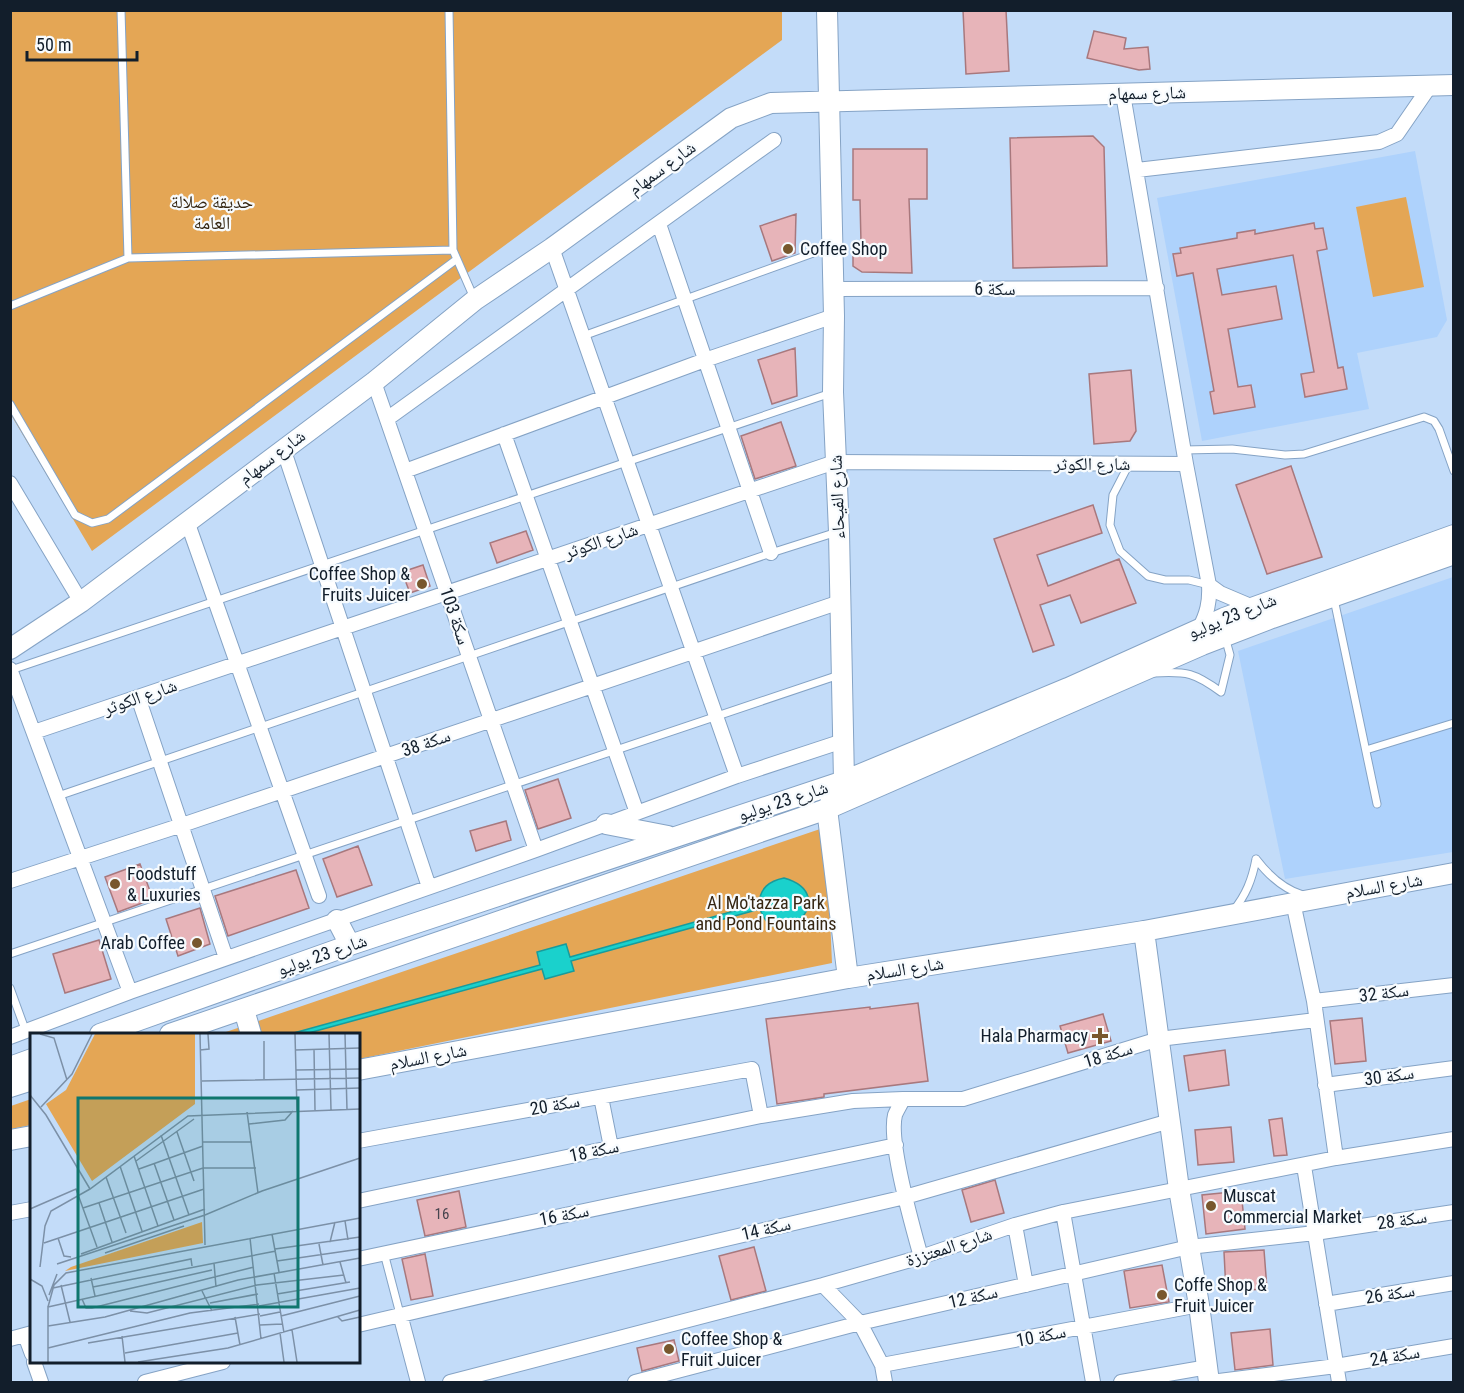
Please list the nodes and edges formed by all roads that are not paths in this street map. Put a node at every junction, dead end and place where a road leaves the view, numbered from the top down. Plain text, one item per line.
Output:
1 (121, 10) edge
2 (448, 10) edge
3 (827, 10) edge
4 (1454, 85) edge
5 (1430, 86) junction
6 (1123, 94) junction
7 (829, 101) junction
8 (774, 140) dead end
9 (1137, 170) junction
10 (659, 224) junction
11 (832, 246) junction
12 (552, 248) junction
13 (453, 250) junction
14 (128, 258) junction
15 (457, 259) junction
16 (1157, 288) junction
17 (567, 289) junction
18 (833, 289) junction
19 (475, 300) junction
20 (685, 300) junction
21 (10, 306) edge
22 (834, 316) junction
23 (583, 336) junction
24 (705, 360) junction
25 (374, 382) junction
26 (833, 392) junction
27 (605, 398) junction
28 (10, 404) edge
29 (387, 419) junction
30 (727, 428) junction
31 (504, 434) junction
32 (283, 448) junction
33 (1184, 450) junction
34 (627, 462) junction
35 (835, 462) junction
36 (1130, 464) junction
37 (1186, 464) junction
38 (405, 471) junction
39 (1454, 471) edge
40 (10, 483) edge
41 (750, 491) junction
42 (524, 496) junction
43 (187, 521) junction
44 (650, 525) junction
45 (425, 530) junction
46 (839, 532) junction
47 (1454, 536) edge
48 (771, 553) junction
49 (1454, 554) edge
50 (548, 559) junction
51 (322, 565) junction
52 (1209, 585) junction
53 (672, 588) junction
54 (447, 593) junction
55 (1334, 597) junction
56 (215, 601) junction
57 (81, 602) junction
58 (840, 602) junction
59 (1253, 607) junction
60 (570, 622) junction
61 (343, 628) junction
62 (1199, 629) junction
63 (1225, 637) junction
64 (10, 650) edge
65 (694, 651) junction
66 (469, 657) junction
67 (237, 664) junction
68 (11, 670) edge
69 (842, 674) junction
70 (1137, 674) junction
71 (592, 686) junction
72 (364, 692) junction
73 (138, 697) junction
74 (717, 716) junction
75 (491, 720) junction
76 (1454, 723) edge
77 (259, 727) junction
78 (34, 732) junction
79 (843, 741) junction
80 (1365, 750) junction
81 (615, 751) junction
82 (386, 756) junction
83 (160, 761) junction
84 (738, 776) junction
85 (844, 781) junction
86 (514, 786) junction
87 (282, 791) junction
88 (57, 796) junction
89 (1377, 804) dead end
90 (827, 809) junction
91 (637, 813) junction
92 (407, 821) junction
93 (606, 824) junction
94 (182, 825) junction
95 (671, 837) junction
96 (536, 850) junction
97 (304, 855) junction
98 (80, 857) junction
99 (1454, 873) edge
100 (10, 881) edge
101 (429, 887) junction
102 (204, 889) junction
103 (319, 896) dead end
104 (1313, 898) junction
105 (1293, 902) junction
106 (1230, 914) junction
107 (337, 920) junction
108 (105, 923) junction
109 (1144, 931) junction
110 (350, 945) junction
111 (10, 954) edge
112 (226, 958) junction
113 (848, 978) junction
114 (1454, 985) edge
115 (10, 988) edge
116 (130, 992) junction
117 (1314, 1001) junction
118 (244, 1010) junction
119 (1316, 1020) junction
120 (197, 1031) edge
121 (26, 1032) junction
122 (106, 1033) edge
123 (250, 1033) edge
124 (10, 1037) edge
125 (1159, 1039) junction
126 (30, 1060) edge
127 (10, 1067) edge
128 (1454, 1068) edge
129 (360, 1070) edge
130 (30, 1081) edge
131 (1325, 1085) junction
132 (10, 1088) edge
133 (601, 1097) junction
134 (903, 1099) junction
135 (761, 1116) junction
136 (1170, 1121) junction
137 (30, 1136) edge
138 (10, 1140) edge
139 (1454, 1140) edge
140 (360, 1141) edge
141 (896, 1145) junction
142 (611, 1148) junction
143 (1336, 1158) junction
144 (1304, 1166) junction
145 (1179, 1189) junction
146 (905, 1197) junction
147 (360, 1201) edge
148 (30, 1209) edge
149 (1063, 1212) junction
150 (1454, 1212) edge
151 (10, 1214) edge
152 (1015, 1225) junction
153 (1314, 1233) junction
154 (1189, 1247) junction
155 (384, 1253) junction
156 (921, 1257) junction
157 (360, 1259) edge
158 (1073, 1274) junction
159 (1454, 1283) edge
160 (823, 1285) junction
161 (1026, 1285) junction
162 (1326, 1304) junction
163 (1199, 1305) junction
164 (400, 1314) junction
165 (860, 1323) junction
166 (360, 1324) edge
167 (1083, 1328) junction
168 (28, 1334) edge
169 (10, 1339) edge
170 (1454, 1346) edge
171 (34, 1363) edge
172 (219, 1363) edge
173 (882, 1365) junction
174 (1336, 1366) junction
175 (1209, 1378) edge
176 (41, 1383) edge
177 (146, 1383) edge
178 (417, 1383) edge
179 (450, 1383) edge
180 (635, 1383) edge
181 (885, 1383) edge
182 (1093, 1383) edge
183 (1121, 1383) edge
184 (1339, 1383) edge

1 - 14 lane
2 - 13 lane
3 - 7 street, شارع الفيحاء
4 - 5 street, شارع سمهام
5 - 6 street, شارع سمهام
5 - 9 street
6 - 7 street, شارع سمهام
6 - 9 street
7 - 11 street, شارع الفيحاء
7 - 12 street, شارع سمهام
8 - 10 street
9 - 16 street
10 - 17 street
10 - 20 street
11 - 18 street, شارع الفيحاء
11 - 20 lane
12 - 17 street
12 - 19 street, شارع سمهام
13 - 14 lane
13 - 15 lane
14 - 21 lane
15 - 19 lane
15 - 28 lane
16 - 18 street, سكة 6
16 - 33 street
17 - 23 street
17 - 29 street
18 - 22 street, شارع الفيحاء
19 - 25 street, شارع سمهام
20 - 23 lane
20 - 24 street
22 - 24 street
22 - 26 street, شارع الفيحاء
23 - 27 street
24 - 27 street
24 - 30 street
25 - 29 street, سكة 103
25 - 32 street, شارع سمهام
26 - 30 lane
26 - 35 street, شارع الفيحاء
27 - 31 street
27 - 34 street
29 - 38 street, سكة 103
30 - 34 lane
30 - 41 street
31 - 38 street
31 - 42 street
32 - 43 street, شارع سمهام
32 - 51 street
33 - 37 street
33 - 39 lane
34 - 42 lane
34 - 44 street
35 - 36 street, شارع الكوثر
35 - 41 street, شارع الكوثر
35 - 46 street, شارع الفيحاء
36 - 37 street, شارع الكوثر
36 - 52 lane
37 - 52 street
38 - 45 street, سكة 103
40 - 57 street
41 - 44 street, شارع الكوثر
41 - 48 street
42 - 45 lane
42 - 50 street
43 - 56 street
43 - 57 street, شارع سمهام
44 - 50 street, شارع الكوثر
44 - 53 street
45 - 51 lane
45 - 54 street, سكة 103
46 - 48 lane
46 - 58 street, شارع الفيحاء
47 - 59 street, شارع 23 يوليو
48 - 53 lane
49 - 55 street, شارع 23 يوليو
50 - 54 street, شارع الكوثر
50 - 60 street
51 - 56 lane
51 - 61 street
52 - 59 street
52 - 62 street
53 - 60 lane
53 - 65 street
54 - 61 street, شارع الكوثر
54 - 66 street, سكة 103
55 - 63 street, شارع 23 يوليو
55 - 80 lane
56 - 67 street
56 - 68 lane
57 - 64 street, شارع سمهام
58 - 65 street, سكة 38
58 - 69 street, شارع الفيحاء
59 - 62 street, شارع 23 يوليو
60 - 66 lane
60 - 71 street
61 - 67 street, شارع الكوثر
61 - 72 street
62 - 85 street, شارع 23 يوليو
63 - 70 street, شارع 23 يوليو
63 - 70 lane
65 - 71 street, سكة 38
65 - 74 street
66 - 72 lane
66 - 75 street, سكة 103
67 - 73 street, شارع الكوثر
67 - 77 street
68 - 78 street
69 - 74 lane
69 - 79 street, شارع الفيحاء
70 - 90 street, شارع 23 يوليو
71 - 75 street, سكة 38
71 - 81 street
72 - 77 lane
72 - 82 street
73 - 78 street, شارع الكوثر
73 - 83 street
74 - 81 lane
74 - 84 street
75 - 82 street, سكة 38
75 - 86 street, سكة 103
76 - 80 lane
77 - 83 lane
77 - 87 street
78 - 88 street
79 - 84 street
79 - 85 street, شارع الفيحاء
80 - 89 lane
81 - 86 lane
81 - 91 street
82 - 87 street, سكة 38
82 - 92 street
83 - 88 lane
83 - 94 street
84 - 91 street
85 - 90 street
85 - 95 street, شارع 23 يوليو
86 - 92 lane
86 - 96 street, سكة 103
87 - 94 street, سكة 38
87 - 97 street
88 - 98 street
90 - 113 street
90 - 118 street, شارع 23 يوليو
91 - 93 street
92 - 97 lane
92 - 101 street
93 - 95 street
93 - 96 street
94 - 98 street, سكة 38
94 - 102 street
95 - 110 street, شارع 23 يوليو
96 - 101 street
97 - 102 lane
97 - 103 street
98 - 100 street, سكة 38
98 - 108 street
99 - 104 street, شارع السلام
101 - 107 street
102 - 108 lane
102 - 112 street
104 - 105 street, شارع السلام
104 - 106 lane
105 - 106 street, شارع السلام
105 - 117 street
106 - 109 street, شارع السلام
107 - 110 street
107 - 112 street
108 - 111 lane
108 - 116 street
109 - 113 street, شارع السلام
109 - 125 street
110 - 122 street, شارع 23 يوليو
112 - 116 street
113 - 129 street, شارع السلام
114 - 117 street, سكة 32
115 - 121 lane
116 - 121 street
117 - 119 street
118 - 120 street, شارع 23 يوليو
118 - 123 street
119 - 125 street, سكة 18
119 - 131 street
121 - 124 street
125 - 134 street, سكة 18
125 - 136 street
126 - 127 street
128 - 131 street, سكة 30
130 - 132 street
131 - 143 street
133 - 135 street, سكة 20
133 - 140 street, سكة 20
133 - 142 street
134 - 135 street, سكة 18
134 - 141 street
135 - 142 street, سكة 18
136 - 145 street
136 - 146 street, سكة 14
137 - 138 street
139 - 143 street, شارع المعتززة
141 - 146 street
141 - 155 street, سكة 16
142 - 147 street, سكة 18
143 - 144 street, شارع المعتززة
144 - 145 street, شارع المعتززة
144 - 153 street
145 - 149 street, شارع المعتززة
145 - 154 street
146 - 156 street
146 - 164 street, سكة 14
148 - 151 street
149 - 152 street, شارع المعتززة
149 - 158 street
150 - 153 street, سكة 28
152 - 156 street, شارع المعتززة
152 - 161 street
153 - 154 street, سكة 12
153 - 162 street
154 - 158 street, سكة 12
154 - 163 street
155 - 157 street, سكة 16
155 - 164 lane
156 - 160 street, شارع المعتززة
158 - 161 street, سكة 12
158 - 167 street
159 - 162 street, سكة 26
160 - 165 street
160 - 179 street, شارع المعتززة
161 - 165 street, سكة 12
162 - 174 street
163 - 167 street, سكة 10
163 - 175 street
164 - 166 street, سكة 14
164 - 178 street
165 - 173 street
165 - 180 street, سكة 12
167 - 173 street, سكة 10
167 - 182 street
168 - 169 street
170 - 174 street, سكة 24
171 - 176 street
172 - 177 street
173 - 181 street
174 - 175 street, سكة 24
174 - 184 street
175 - 183 street, سكة 24

